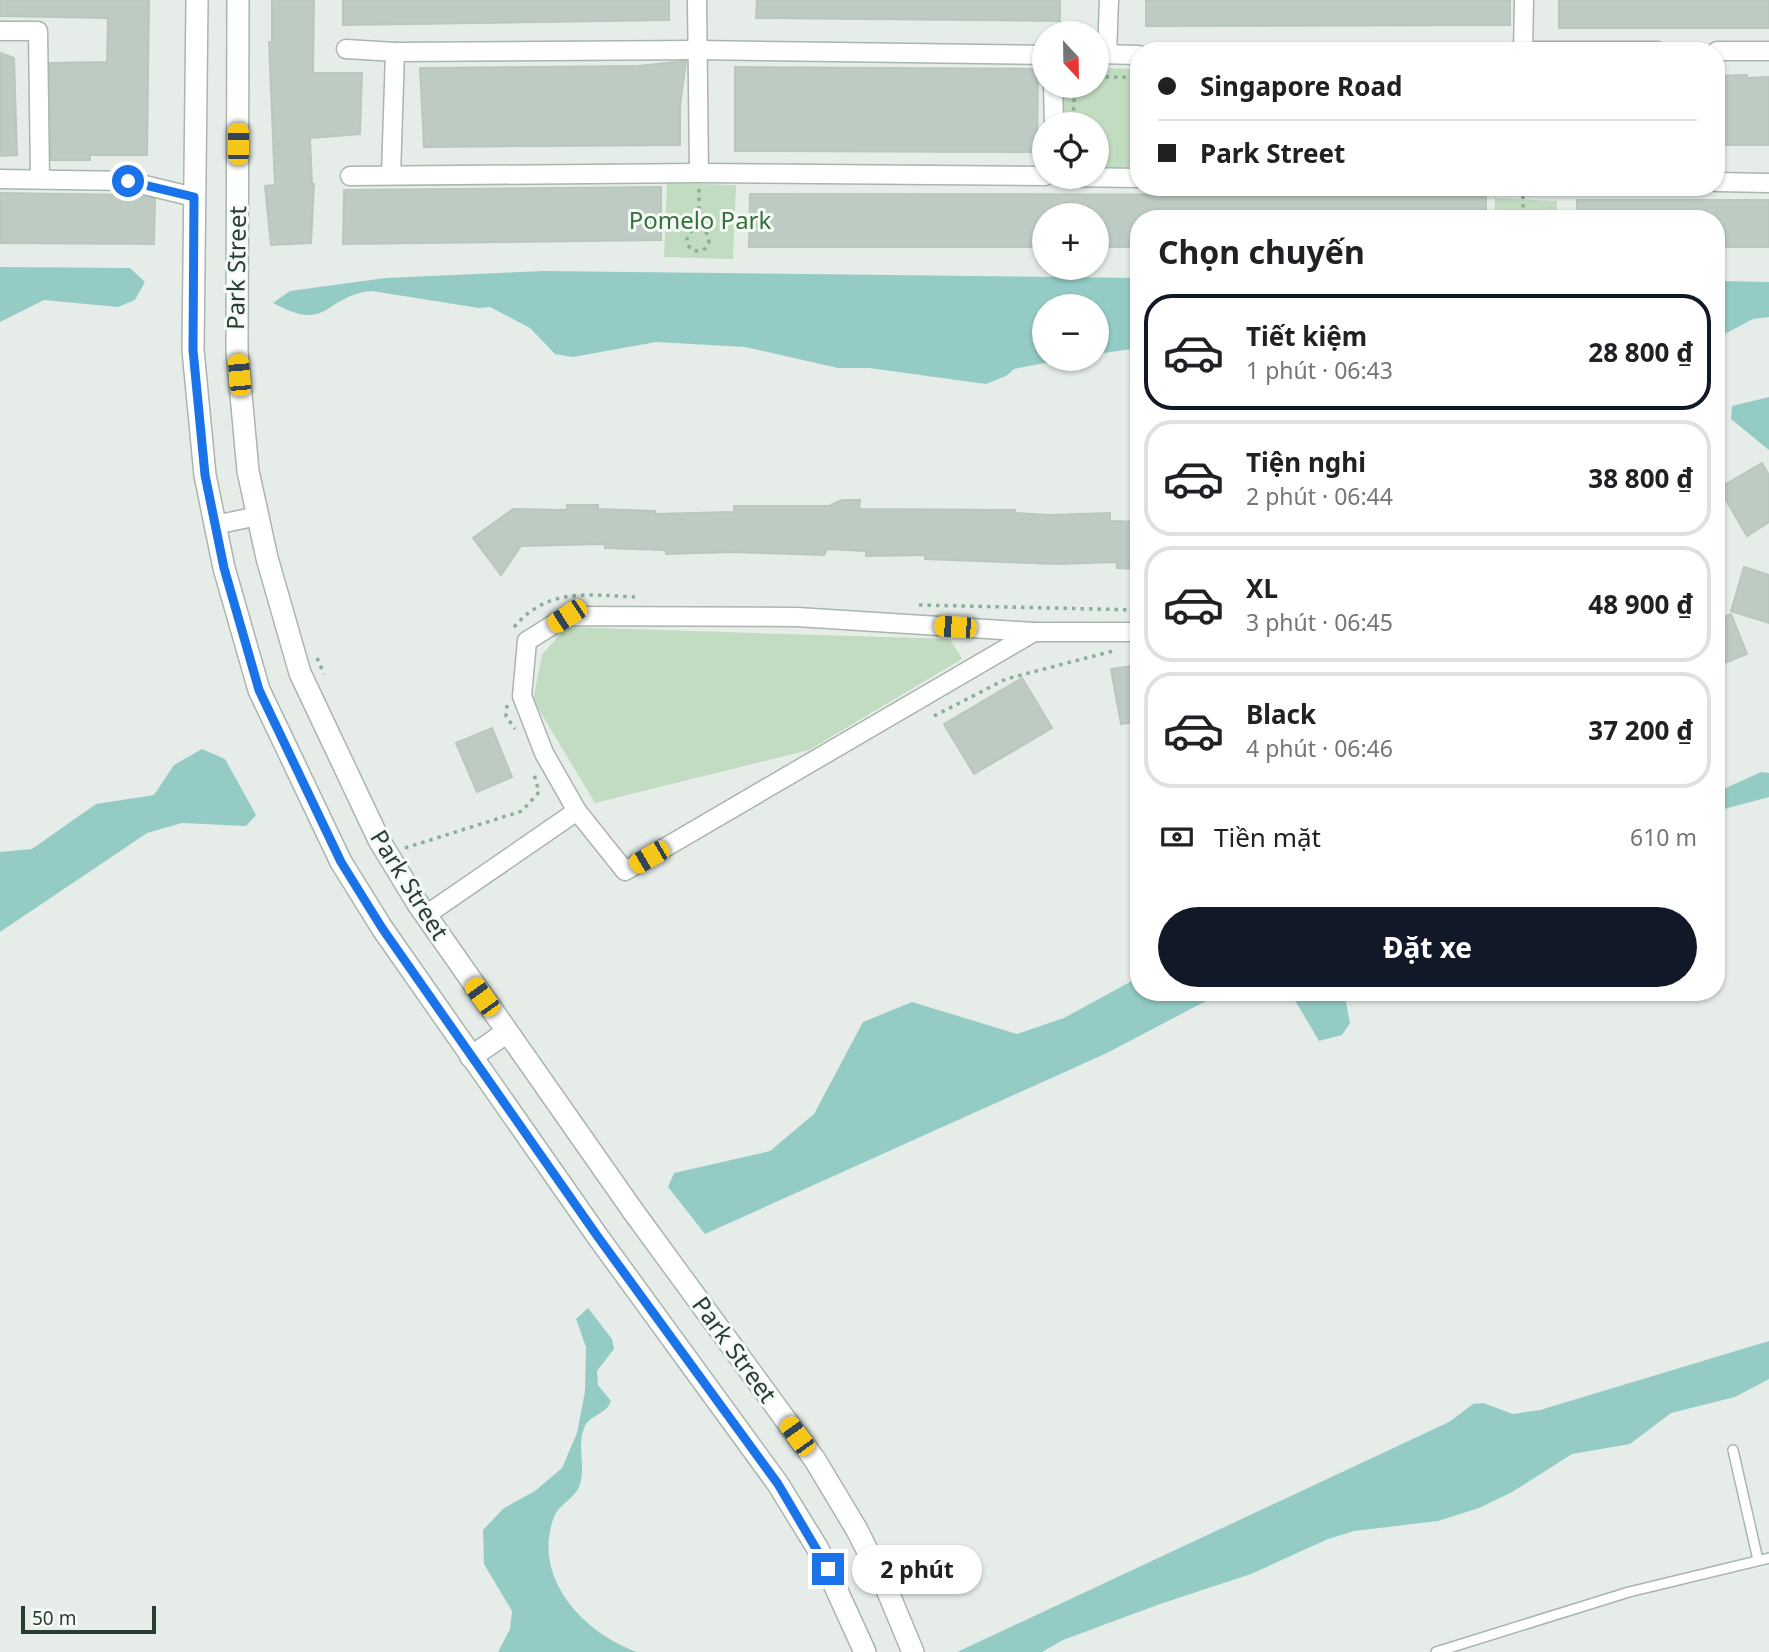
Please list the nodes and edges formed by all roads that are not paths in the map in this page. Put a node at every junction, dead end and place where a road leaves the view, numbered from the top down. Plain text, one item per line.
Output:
1 (197, 0) edge
2 (238, 0) edge
3 (697, 0) edge
4 (1109, 0) edge
5 (1524, 0) edge
6 (1106, 21) edge
7 (0, 31) edge
8 (1522, 42) edge
9 (346, 48) dead end
10 (697, 50) junction
11 (1725, 51) edge
12 (1769, 51) edge
13 (395, 52) junction
14 (1110, 54) edge
15 (1032, 55) edge
16 (1130, 55) edge
17 (1130, 170) edge
18 (699, 173) junction
19 (1109, 173) edge
20 (391, 175) junction
21 (350, 176) dead end
22 (1032, 176) edge
23 (0, 179) edge
24 (40, 179) junction
25 (1725, 182) edge
26 (1769, 183) edge
27 (194, 197) junction
28 (258, 516) junction
29 (215, 525) junction
30 (1034, 632) junction
31 (1130, 632) edge
32 (578, 811) junction
33 (426, 915) junction
34 (507, 1032) junction
35 (471, 1057) junction
36 (1733, 1450) dead end
37 (1769, 1558) edge
38 (1758, 1560) junction
39 (865, 1652) edge
40 (913, 1652) edge
41 (1436, 1652) edge

1 - 27 street, Park Street
2 - 28 street, Park Street
3 - 10 street
4 - 6 street
5 - 8 street
7 - 24 street
9 - 13 street
10 - 13 street
10 - 15 street
10 - 18 street
11 - 12 street
13 - 20 street
14 - 16 street
17 - 19 street
18 - 20 street
18 - 22 street
20 - 21 street
23 - 24 street
24 - 27 street
25 - 26 street
27 - 29 street, Park Street
28 - 29 street
28 - 33 street, Park Street
29 - 35 street, Park Street
30 - 31 street
30 - 32 street
30 - 32 street
32 - 33 street
33 - 34 street, Park Street
34 - 35 street
34 - 40 street, Park Street
35 - 39 street, Park Street
36 - 38 lane
37 - 38 lane
38 - 41 lane

